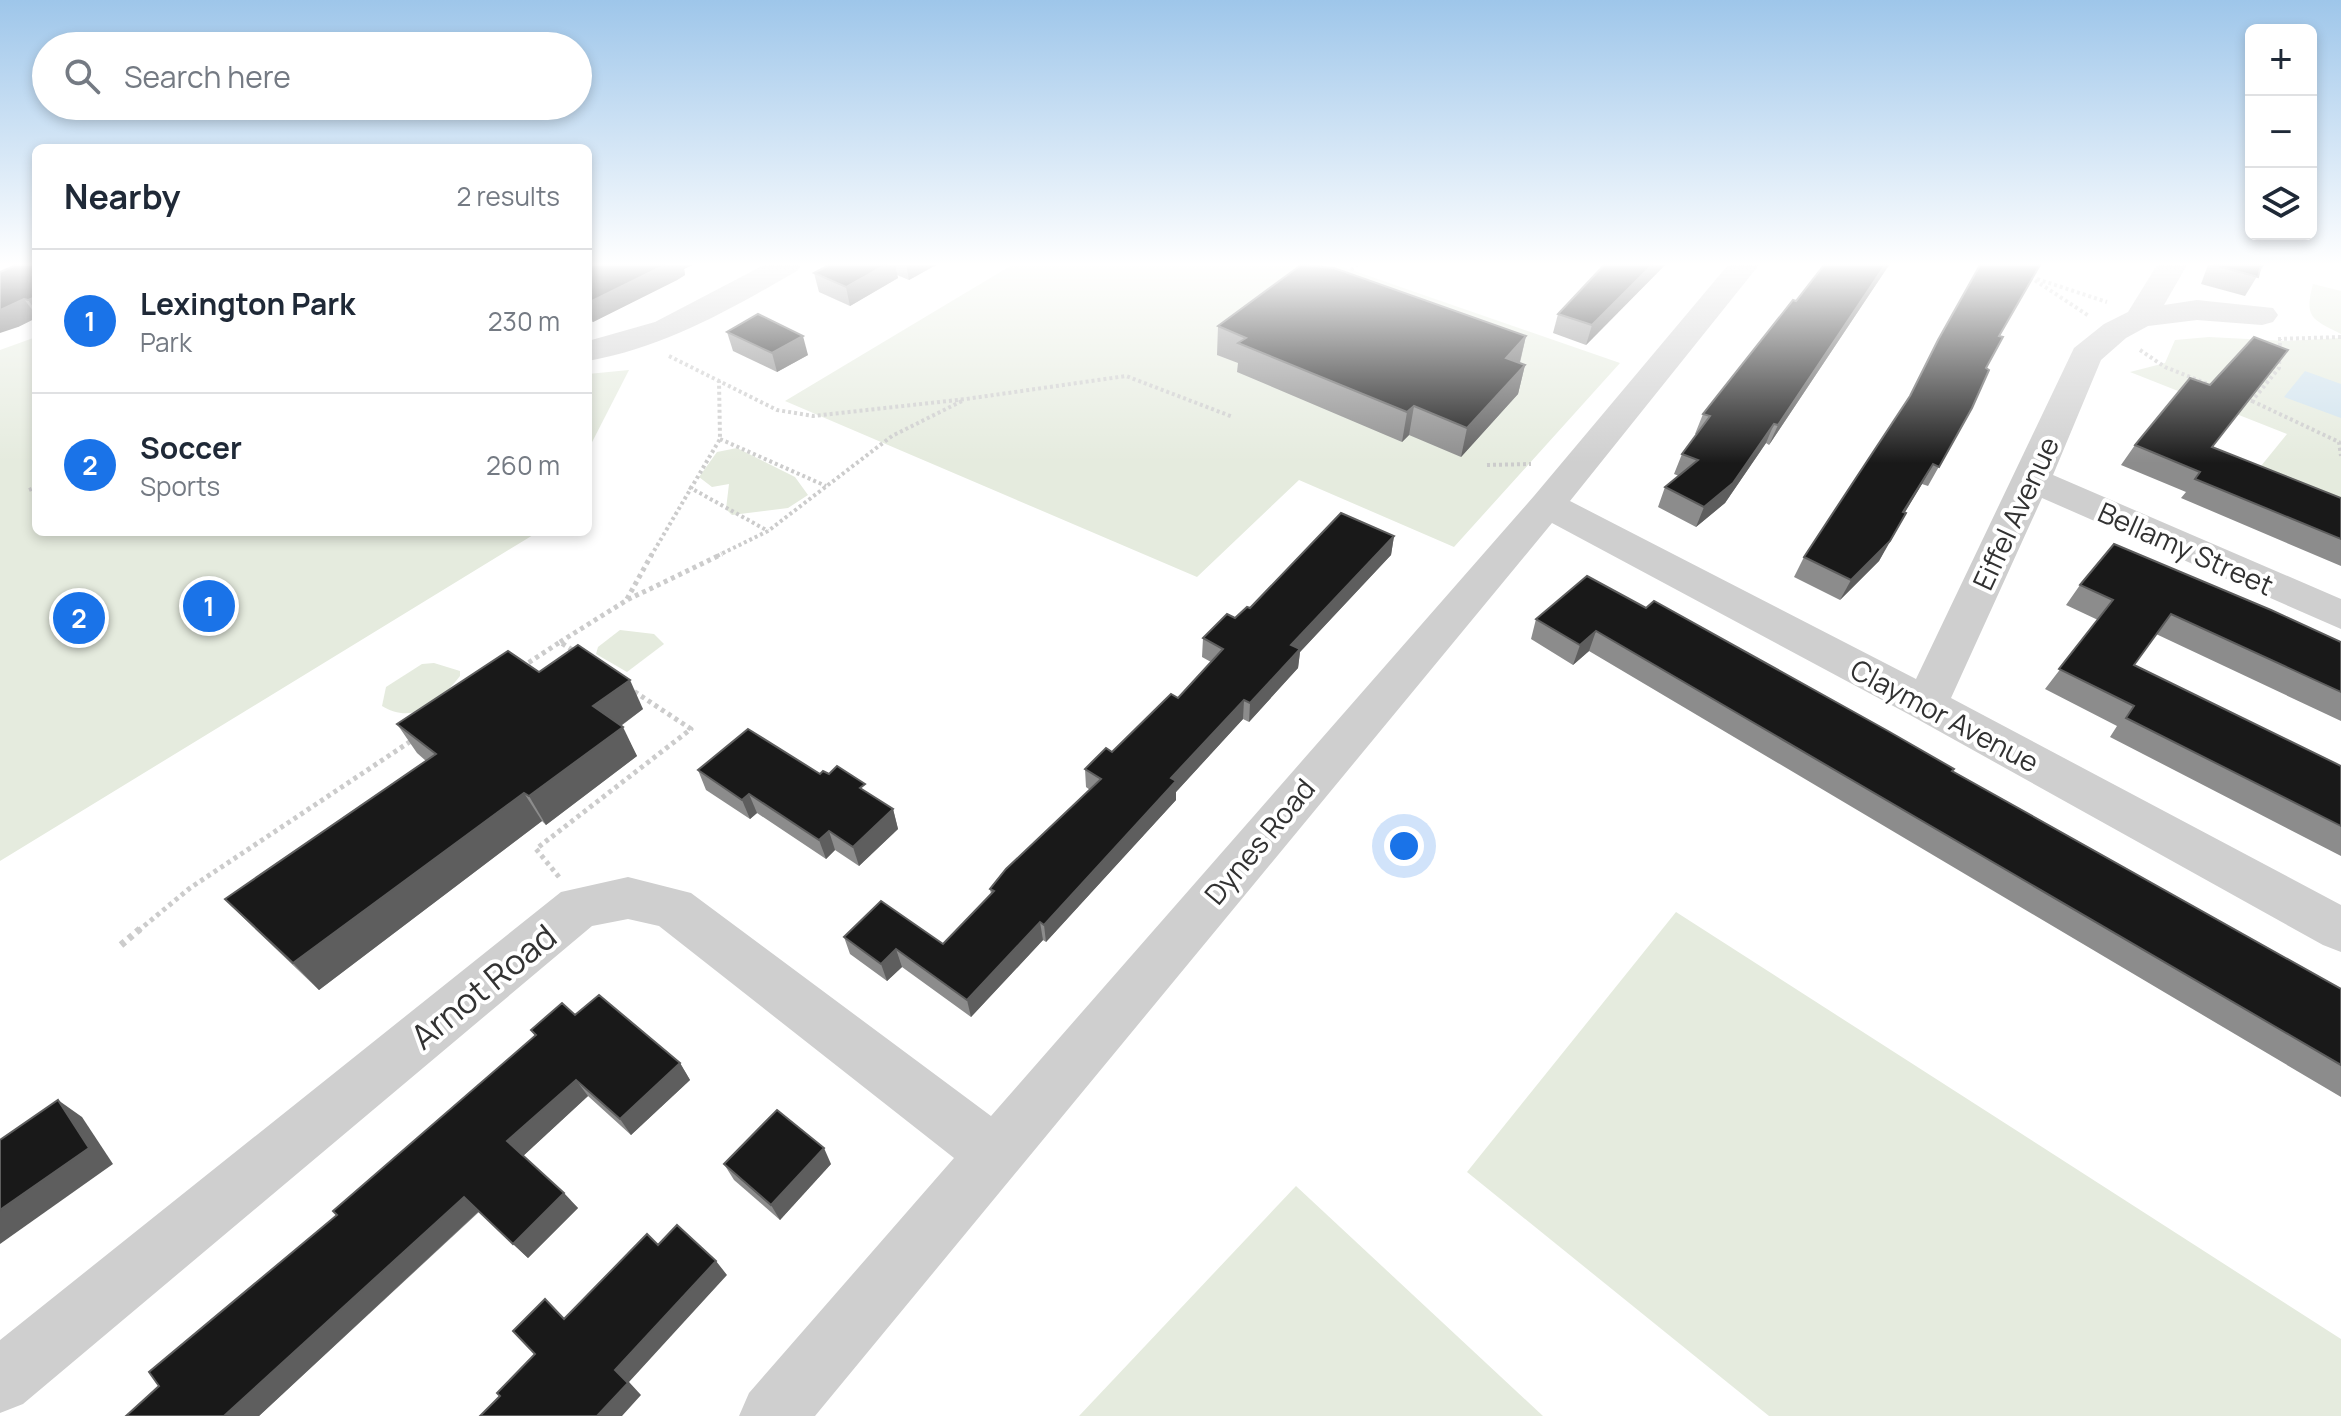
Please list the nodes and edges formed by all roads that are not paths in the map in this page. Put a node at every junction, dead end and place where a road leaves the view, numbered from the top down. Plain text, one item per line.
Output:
1 (656, 331) edge
2 (1682, 331) edge
3 (2119, 331) edge
4 (592, 350) edge
5 (2032, 480) junction
6 (1539, 484) junction
7 (2341, 615) edge
8 (1926, 704) junction
9 (2341, 930) edge
10 (994, 1153) junction
11 (0, 1381) edge
12 (772, 1416) edge

1 - 4 street
2 - 6 street, Dynes Road
3 - 5 street, Eiffel Avenue
5 - 7 street, Bellamy Street
5 - 8 street, Eiffel Avenue
6 - 8 street, Claymor Avenue
6 - 10 street, Dynes Road
8 - 9 street, Claymor Avenue
10 - 11 street, Arnot Road
10 - 12 street, Dynes Road

